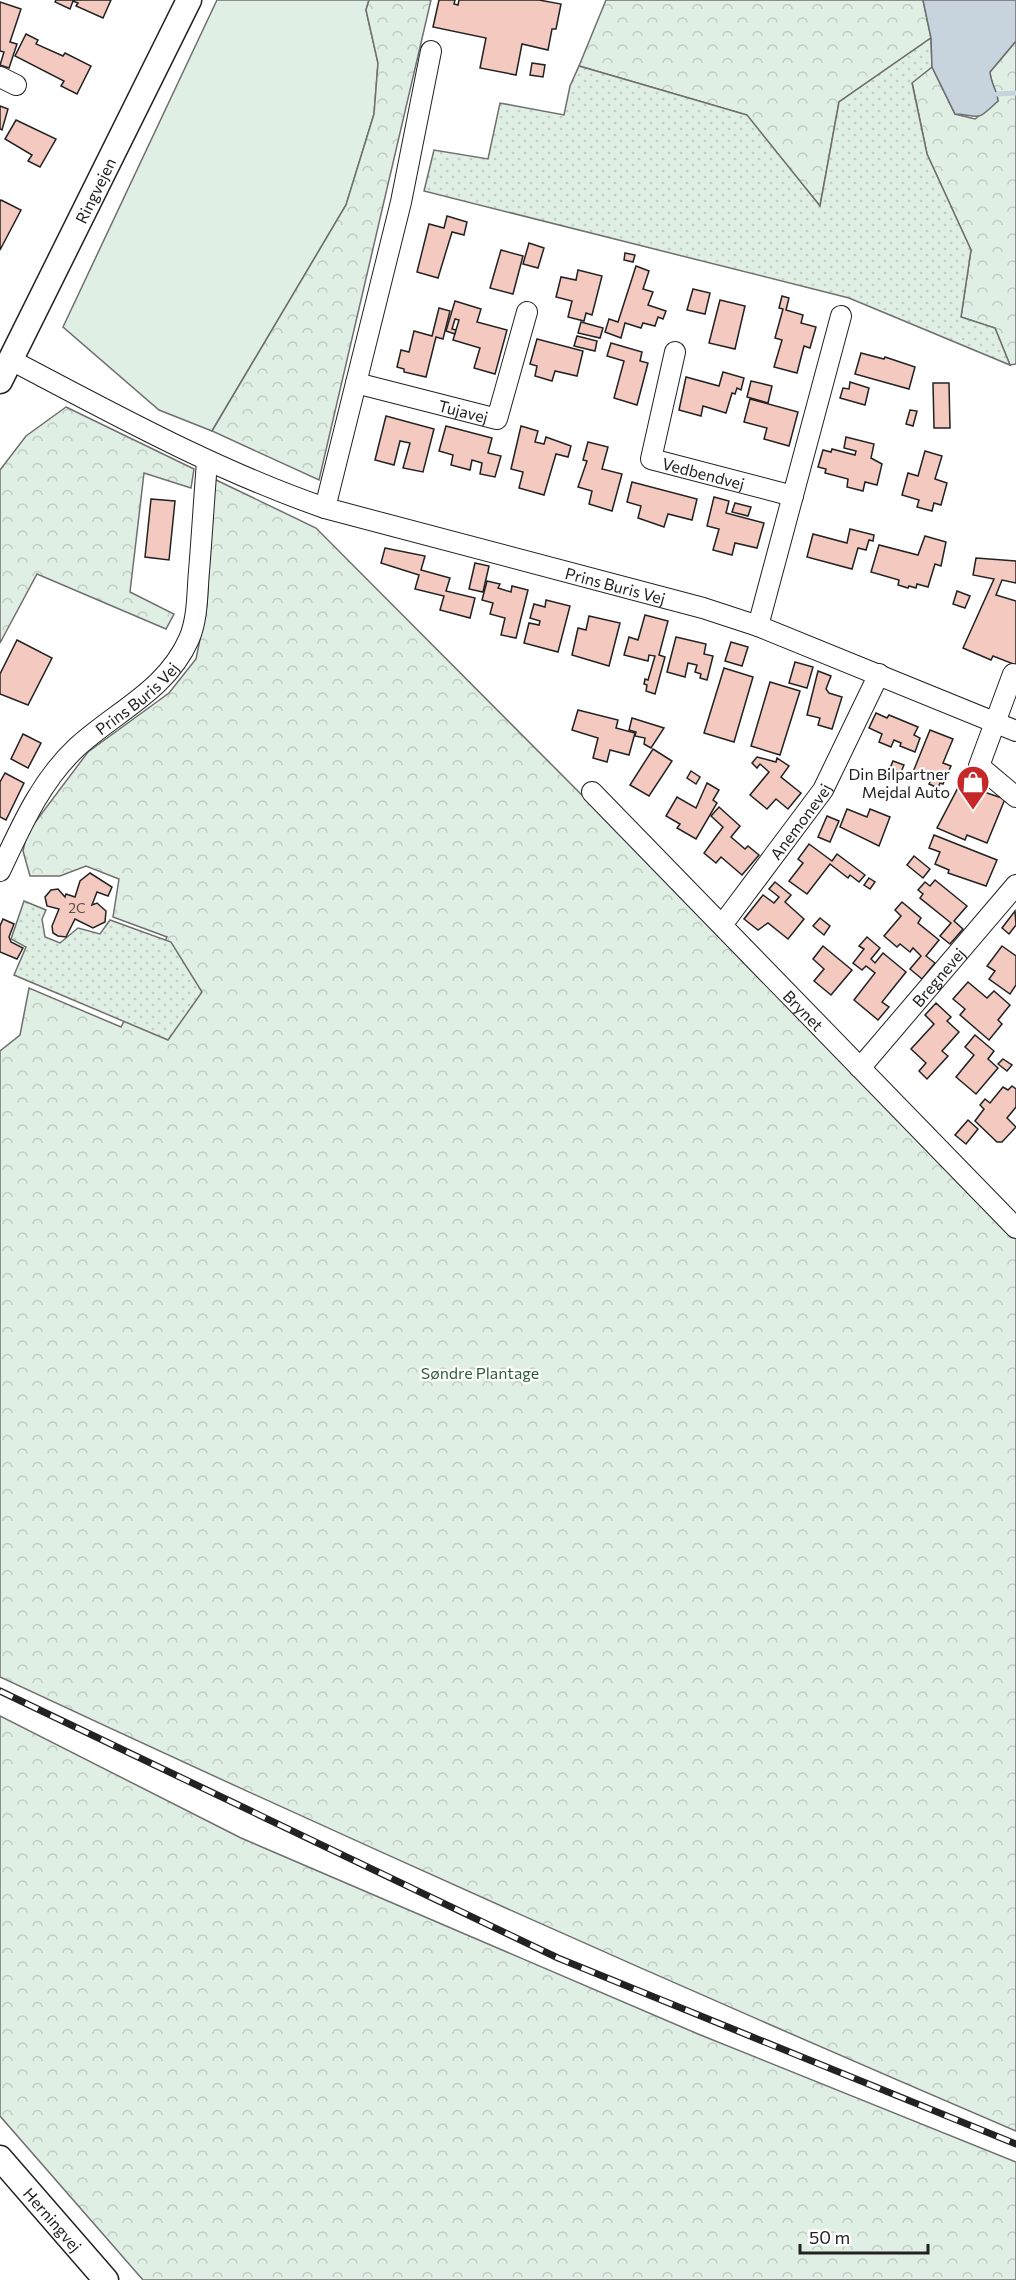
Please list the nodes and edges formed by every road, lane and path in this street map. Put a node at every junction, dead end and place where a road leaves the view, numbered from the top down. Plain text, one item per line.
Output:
1 (189, 0) edge
2 (431, 51) dead end
3 (527, 312) dead end
4 (842, 316) dead end
5 (675, 352) dead end
6 (6, 370) edge
7 (356, 383) junction
8 (207, 462) junction
9 (793, 496) junction
10 (325, 508) junction
11 (758, 626) junction
12 (879, 674) junction
13 (1016, 675) edge
14 (995, 722) junction
15 (1016, 731) edge
16 (592, 792) dead end
17 (1016, 797) edge
18 (0, 871) edge
19 (1016, 885) edge
20 (722, 925) junction
21 (860, 1068) junction
22 (1016, 1228) edge
23 (0, 2158) edge
24 (106, 2280) edge

1 - 6 main road, Ringvejen
2 - 7 street
3 - 7 street, Tujavej
4 - 9 street
5 - 9 street, Vedbendvej
6 - 8 street, Prins Buris Vej
7 - 10 street
8 - 10 street, Prins Buris Vej
8 - 18 street, Prins Buris Vej
9 - 11 street
10 - 11 street, Prins Buris Vej
11 - 12 street, Prins Buris Vej
12 - 14 street, Prins Buris Vej
12 - 20 street, Anemonevej
13 - 14 street
14 - 15 street, Prins Buris Vej
14 - 17 street
16 - 20 street, Brynet
19 - 21 street, Bregnevej
20 - 21 street, Brynet
21 - 22 street, Brynet
23 - 24 main road, Herningvej

